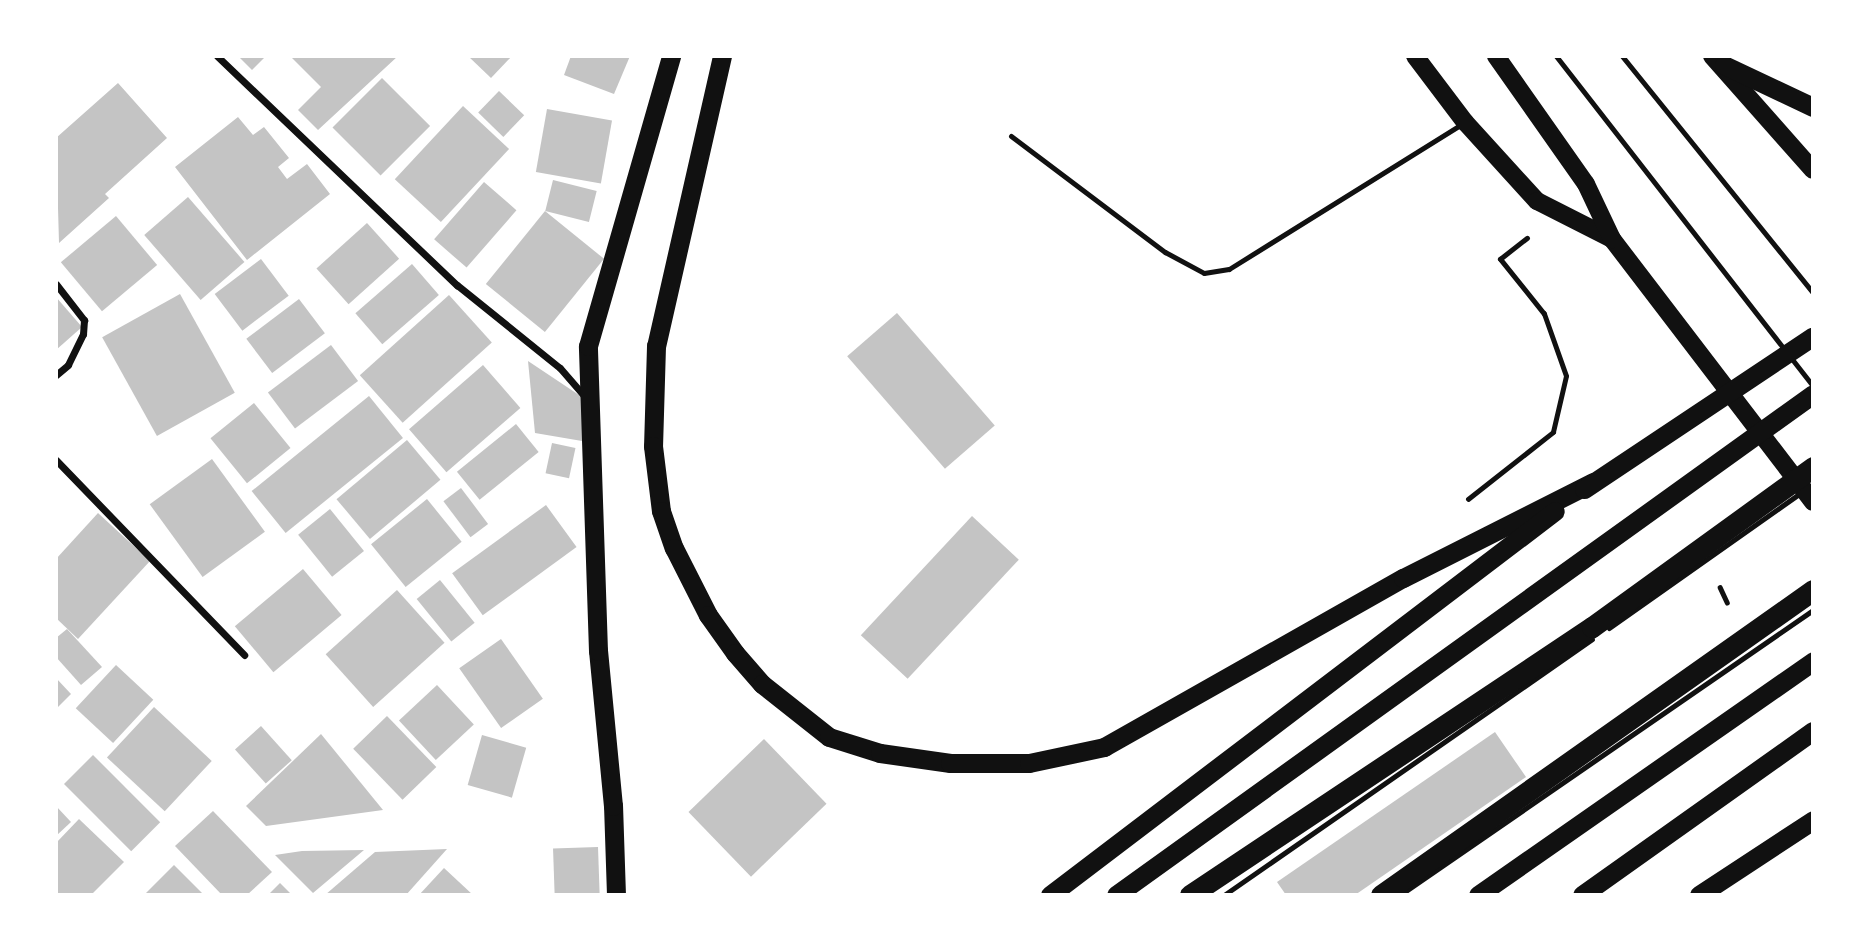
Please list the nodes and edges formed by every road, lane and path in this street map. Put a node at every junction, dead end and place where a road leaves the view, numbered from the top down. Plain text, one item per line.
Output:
1 (217, 56) edge
2 (671, 56) edge
3 (722, 56) edge
4 (1415, 56) edge
5 (1496, 56) edge
6 (1556, 56) edge
7 (1622, 56) edge
8 (1719, 59) edge
9 (1813, 107) edge
10 (1465, 122) junction
11 (1011, 136) dead end
12 (1813, 170) edge
13 (1612, 239) junction
14 (56, 284) edge
15 (1813, 293) edge
16 (1813, 335) edge
17 (56, 375) edge
18 (1813, 387) edge
19 (1813, 394) edge
20 (591, 404) junction
21 (1759, 435) junction
22 (56, 460) edge
23 (1813, 467) edge
24 (1593, 482) junction
25 (1810, 492) edge
26 (1813, 590) edge
27 (1709, 593) dead end
28 (1718, 608) dead end
29 (1813, 610) edge
30 (244, 655) dead end
31 (1813, 661) edge
32 (1813, 731) edge
33 (1813, 820) edge
34 (616, 895) edge
35 (1050, 895) edge
36 (1116, 895) edge
37 (1190, 895) edge
38 (1224, 895) edge
39 (1381, 895) edge
40 (1400, 895) edge
41 (1478, 895) edge
42 (1582, 895) edge
43 (1699, 895) edge

1 - 20 street
2 - 20 highway
3 - 24 highway
4 - 10 main road
5 - 13 main road
6 - 18 lane
7 - 15 lane
8 - 9 highway
8 - 12 main road
10 - 11 lane
10 - 13 main road
13 - 21 main road
14 - 17 street
16 - 24 highway
19 - 21 highway
20 - 34 highway
21 - 25 main road
21 - 36 highway
22 - 30 street
23 - 37 highway
24 - 35 highway
25 - 38 lane
26 - 39 highway
27 - 28 path
29 - 40 lane
31 - 41 highway
32 - 42 highway
33 - 43 highway

